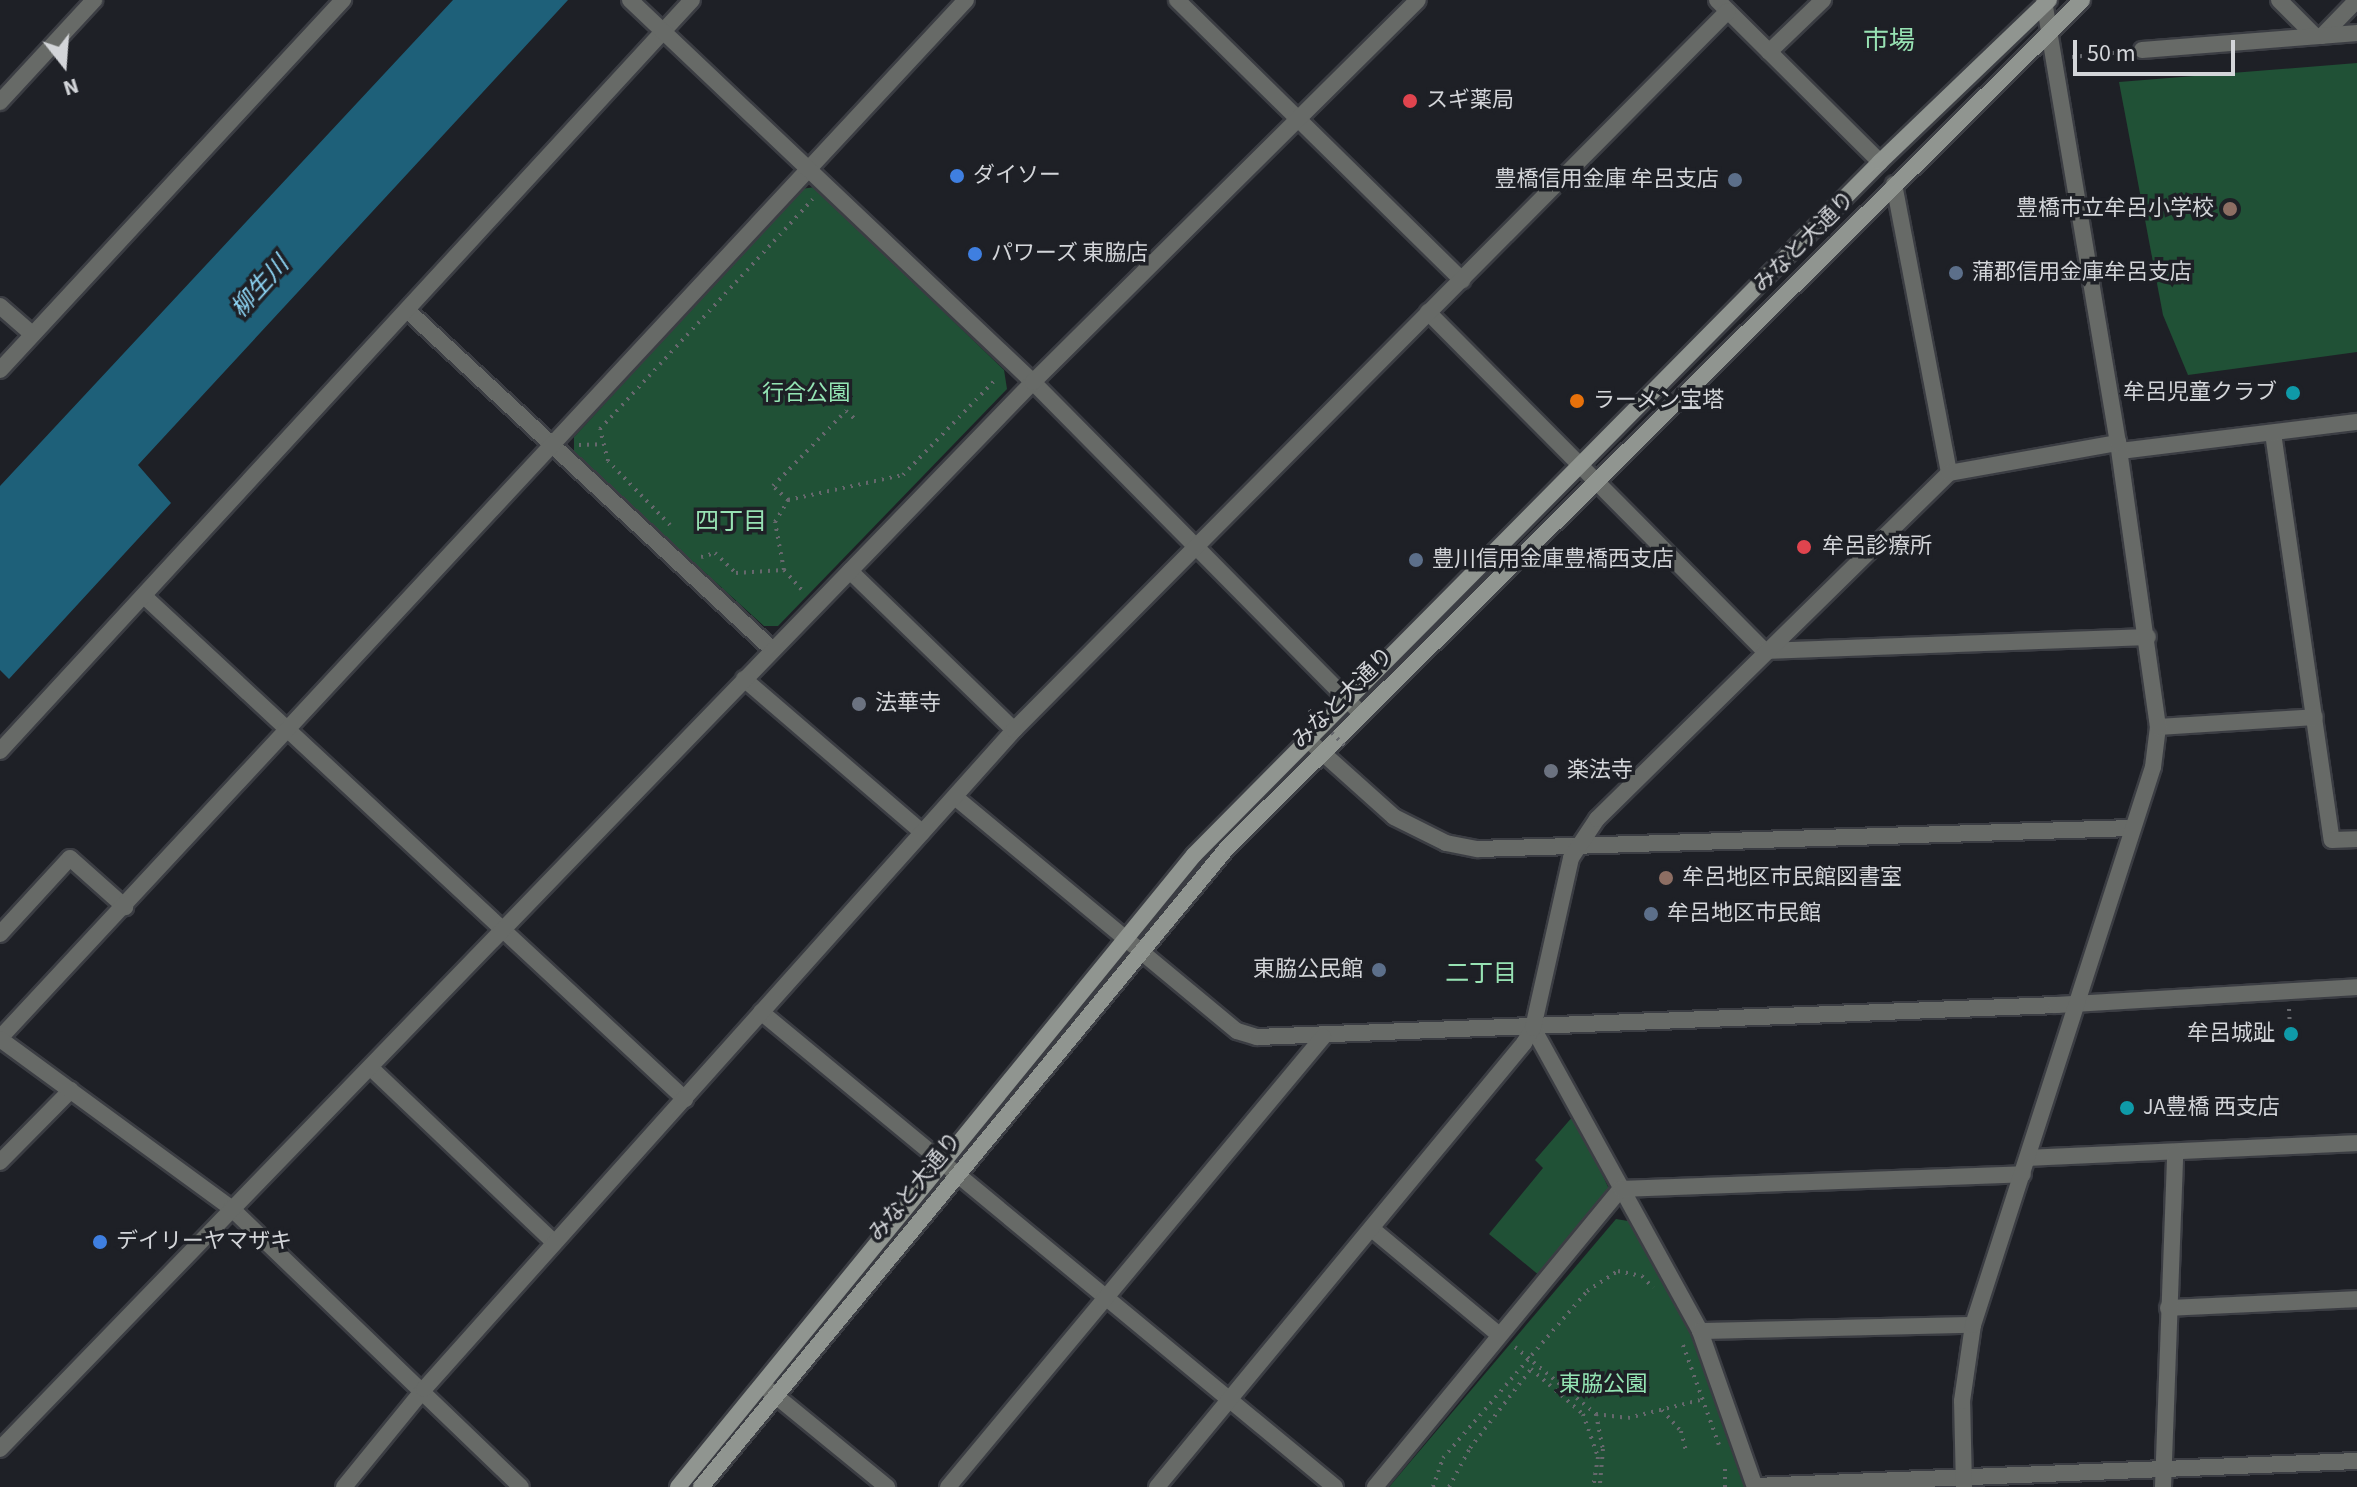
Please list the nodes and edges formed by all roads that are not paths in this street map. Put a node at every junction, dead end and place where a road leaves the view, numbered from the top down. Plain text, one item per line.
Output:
1 (94, 0) edge
2 (343, 0) edge
3 (630, 0) edge
4 (692, 0) edge
5 (966, 0) edge
6 (1177, 0) edge
7 (1418, 0) edge
8 (1823, 0) edge
9 (2082, 0) edge
10 (2279, 0) edge
11 (2357, 0) edge
12 (2046, 1) edge
13 (1722, 5) edge
14 (663, 31) junction
15 (2049, 33) junction
16 (2357, 33) edge
17 (2319, 36) junction
18 (2142, 50) road end
19 (1769, 52) junction
20 (0, 102) edge
21 (1300, 118) junction
22 (1880, 162) junction
23 (810, 170) junction
24 (1894, 184) junction
25 (1462, 280) junction
26 (0, 306) edge
27 (408, 311) junction
28 (1428, 312) junction
29 (32, 334) junction
30 (0, 370) edge
31 (1033, 382) junction
32 (2357, 422) edge
33 (2273, 433) junction
34 (553, 445) junction
35 (2119, 447) junction
36 (1582, 467) junction
37 (1949, 473) junction
38 (1595, 480) junction
39 (1195, 544) junction
40 (850, 571) junction
41 (144, 596) junction
42 (2148, 637) junction
43 (773, 650) junction
44 (1765, 651) junction
45 (744, 679) junction
46 (1347, 698) junction
47 (1359, 711) junction
48 (2315, 717) junction
49 (2158, 727) junction
50 (288, 729) junction
51 (1014, 730) junction
52 (1306, 738) junction
53 (0, 751) edge
54 (1320, 752) junction
55 (955, 797) junction
56 (2133, 828) junction
57 (922, 832) junction
58 (2357, 839) edge
59 (1580, 845) junction
60 (125, 907) junction
61 (504, 930) junction
62 (0, 934) edge
63 (1127, 941) junction
64 (1141, 953) junction
65 (2357, 987) edge
66 (2077, 1004) junction
67 (761, 1012) junction
68 (1533, 1028) junction
69 (1323, 1037) junction
70 (0, 1039) edge
71 (371, 1068) junction
72 (71, 1090) junction
73 (685, 1099) junction
74 (2357, 1143) edge
75 (2175, 1152) junction
76 (0, 1162) edge
77 (939, 1163) junction
78 (2026, 1166) junction
79 (953, 1174) junction
80 (1621, 1189) junction
81 (231, 1208) junction
82 (1372, 1229) junction
83 (554, 1242) junction
84 (1105, 1296) junction
85 (2357, 1299) edge
86 (2168, 1308) junction
87 (1973, 1325) junction
88 (1700, 1331) junction
89 (1499, 1335) junction
90 (424, 1389) junction
91 (767, 1389) junction
92 (1230, 1399) junction
93 (0, 1449) edge
94 (2357, 1461) edge
95 (2163, 1478) edge
96 (1963, 1484) edge
97 (1755, 1486) edge
98 (344, 1487) edge
99 (521, 1487) edge
100 (678, 1487) edge
101 (701, 1487) edge
102 (887, 1487) edge
103 (948, 1487) edge
104 (1157, 1487) edge
105 (1335, 1487) edge
106 (1375, 1487) edge

1 - 20 street
2 - 29 street
3 - 14 street
4 - 14 street
5 - 23 street
6 - 21 street
7 - 21 street
8 - 19 street
9 - 15 main road, みなと大通り
10 - 17 street
11 - 17 street
12 - 15 street
12 - 22 main road, みなと大通り
13 - 19 street
13 - 25 street
14 - 23 street
14 - 27 street
15 - 24 main road, みなと大通り
15 - 35 street
16 - 17 street
17 - 18 street
19 - 22 street
21 - 25 street
21 - 31 street
22 - 36 main road, みなと大通り
23 - 31 street
23 - 34 street
24 - 37 street
24 - 38 main road, みなと大通り
25 - 28 street
26 - 29 street
27 - 34 street
27 - 41 street
28 - 36 street
28 - 39 street
29 - 30 street
31 - 39 street
31 - 40 street
32 - 33 street
33 - 35 street
33 - 48 street
34 - 43 street
34 - 50 street
35 - 37 street
35 - 42 street
36 - 38 street
36 - 46 main road, みなと大通り
37 - 44 street
38 - 44 street
38 - 47 main road, みなと大通り
39 - 46 street
39 - 51 street
40 - 43 street
40 - 51 street
41 - 50 street
41 - 53 street
42 - 44 street
42 - 49 street
43 - 45 street
44 - 59 street
45 - 57 street
45 - 61 street
46 - 47 street
46 - 52 main road, みなと大通り
47 - 54 main road, みなと大通り
48 - 49 street
48 - 58 street
49 - 56 street
50 - 60 street
50 - 61 street
51 - 55 street
52 - 54 street
52 - 63 main road, みなと大通り
54 - 59 street
54 - 64 main road, みなと大通り
55 - 57 street
55 - 63 street
56 - 59 street
56 - 66 street
57 - 67 street
59 - 68 street
60 - 62 street
60 - 70 street
61 - 71 street
61 - 73 street
63 - 64 street
63 - 77 main road, みなと大通り
64 - 69 street
64 - 79 main road, みなと大通り
65 - 66 street
66 - 68 street
66 - 78 street
67 - 73 street
67 - 77 street
68 - 69 street
68 - 80 street
68 - 82 street
69 - 84 street
70 - 72 street
71 - 81 street
71 - 83 street
72 - 76 street
72 - 81 street
73 - 83 street
74 - 75 street
75 - 78 street
75 - 86 street
77 - 79 street
77 - 91 main road, みなと大通り
78 - 80 street
78 - 87 street
79 - 84 street
79 - 91 main road, みなと大通り
80 - 88 street
80 - 89 street
81 - 90 street
81 - 93 street
82 - 89 street
82 - 92 street
83 - 90 street
84 - 92 street
84 - 103 street
85 - 86 street
86 - 95 street
87 - 88 street
87 - 96 street
88 - 97 street
89 - 106 street
90 - 98 street
90 - 99 street
91 - 100 main road, みなと大通り
91 - 101 main road, みなと大通り
91 - 102 street
92 - 104 street
92 - 105 street
94 - 95 street
95 - 96 street
96 - 97 street

